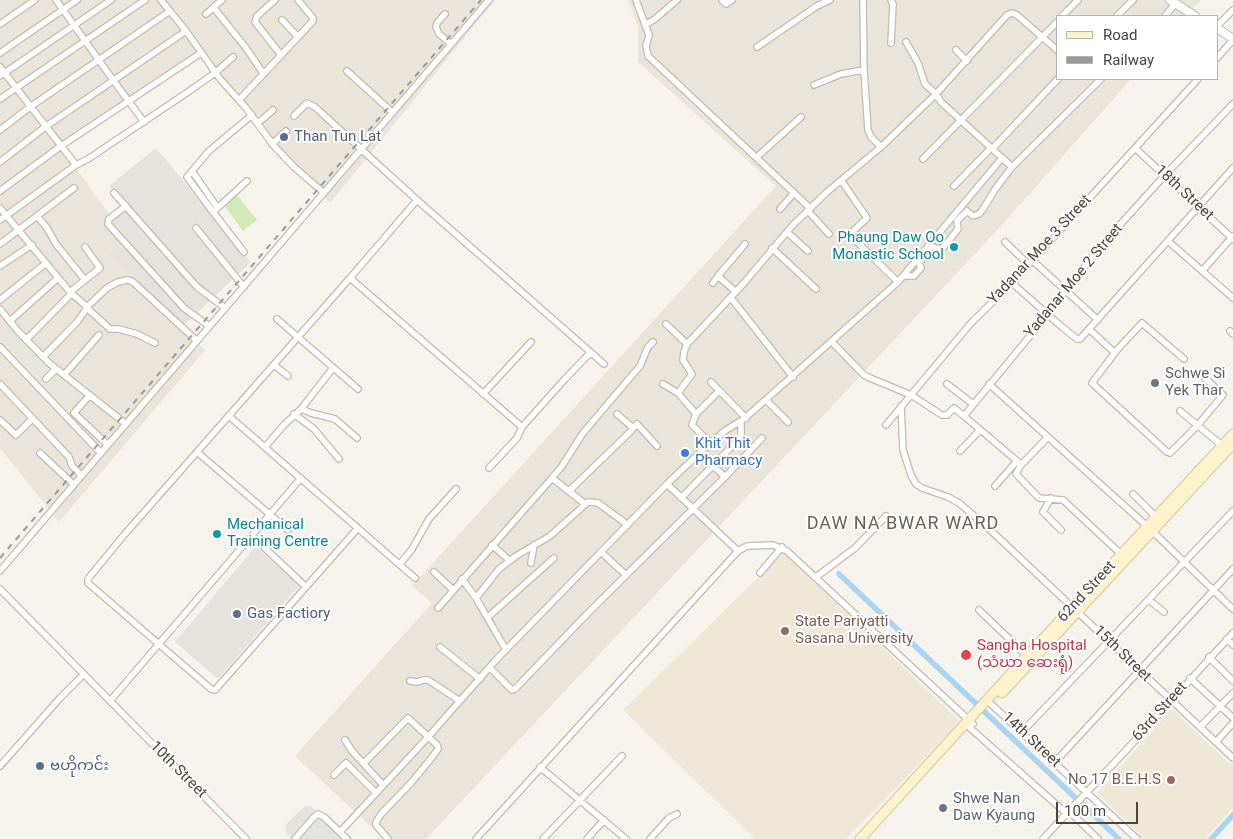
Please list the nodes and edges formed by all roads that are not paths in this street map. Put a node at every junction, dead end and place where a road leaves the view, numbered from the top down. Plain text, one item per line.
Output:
1 (35, 0) edge
2 (56, 0) edge
3 (77, 0) edge
4 (110, 0) edge
5 (144, 0) edge
6 (161, 0) edge
7 (222, 0) edge
8 (274, 0) edge
9 (298, 0) edge
10 (489, 0) edge
11 (636, 0) edge
12 (677, 0) edge
13 (722, 0) edge
14 (732, 0) edge
15 (830, 0) edge
16 (863, 0) edge
17 (890, 0) edge
18 (1078, 0) edge
19 (1133, 0) edge
20 (1173, 2) edge
21 (214, 8) junction
22 (63, 10) junction
23 (1233, 10) edge
24 (170, 12) junction
25 (206, 14) dead end
26 (445, 14) dead end
27 (1063, 15) edge
28 (1118, 15) edge
29 (1166, 15) edge
30 (1193, 15) edge
31 (282, 20) dead end
32 (1056, 23) edge
33 (0, 24) edge
34 (74, 25) junction
35 (645, 25) junction
36 (1218, 26) edge
37 (1218, 28) edge
38 (186, 31) junction
39 (298, 37) junction
40 (1042, 37) junction
41 (85, 40) junction
42 (1233, 40) edge
43 (906, 42) dead end
44 (891, 43) dead end
45 (451, 44) junction
46 (757, 48) dead end
47 (1056, 49) edge
48 (956, 50) dead end
49 (0, 53) edge
50 (200, 53) junction
51 (281, 54) junction
52 (233, 57) dead end
53 (1218, 57) edge
54 (98, 60) junction
55 (967, 60) junction
56 (347, 70) dead end
57 (864, 70) junction
58 (1, 72) edge
59 (215, 72) junction
60 (264, 72) junction
61 (113, 80) junction
62 (1057, 80) edge
63 (1100, 80) edge
64 (1197, 80) edge
65 (814, 85) dead end
66 (16, 87) junction
67 (936, 94) junction
68 (0, 99) edge
69 (240, 100) junction
70 (129, 102) junction
71 (1233, 104) edge
72 (30, 107) junction
73 (273, 110) dead end
74 (392, 112) junction
75 (252, 115) junction
76 (294, 116) dead end
77 (801, 117) dead end
78 (962, 120) junction
79 (144, 122) junction
80 (258, 124) junction
81 (45, 127) junction
82 (0, 130) edge
83 (286, 131) dead end
84 (272, 144) junction
85 (61, 146) junction
86 (881, 147) junction
87 (992, 148) junction
88 (1135, 148) junction
89 (361, 150) junction
90 (757, 157) junction
91 (1002, 158) junction
92 (923, 159) dead end
93 (0, 162) edge
94 (76, 165) junction
95 (1012, 167) junction
96 (1233, 168) edge
97 (1165, 175) junction
98 (841, 180) junction
99 (247, 181) dead end
100 (954, 186) dead end
101 (74, 188) dead end
102 (0, 191) edge
103 (114, 193) dead end
104 (324, 193) junction
105 (794, 193) junction
106 (417, 200) junction
107 (126, 206) junction
108 (1198, 207) junction
109 (0, 208) edge
110 (215, 209) junction
111 (780, 209) dead end
112 (809, 209) junction
113 (7, 215) junction
114 (37, 216) junction
115 (0, 220) edge
116 (196, 228) dead end
117 (19, 230) junction
118 (787, 232) junction
119 (829, 234) dead end
120 (1233, 237) edge
121 (1168, 241) junction
122 (1005, 242) dead end
123 (0, 244) edge
124 (745, 244) dead end
125 (32, 245) junction
126 (85, 247) dead end
127 (772, 248) junction
128 (808, 251) dead end
129 (244, 252) dead end
130 (46, 262) junction
131 (1030, 262) junction
132 (0, 266) edge
133 (1202, 271) junction
134 (904, 275) junction
135 (718, 276) junction
136 (58, 278) junction
137 (350, 278) junction
138 (85, 280) junction
139 (898, 282) junction
140 (1012, 282) junction
141 (712, 283) dead end
142 (244, 287) junction
143 (816, 289) dead end
144 (1066, 290) junction
145 (736, 292) junction
146 (71, 293) junction
147 (731, 298) junction
148 (1233, 298) edge
149 (0, 300) edge
150 (87, 308) junction
151 (226, 308) junction
152 (0, 309) edge
153 (1048, 314) junction
154 (277, 320) dead end
155 (1098, 320) junction
156 (10, 321) junction
157 (666, 324) dead end
158 (209, 326) junction
159 (1090, 330) junction
160 (99, 336) dead end
161 (298, 337) junction
162 (26, 340) junction
163 (197, 341) junction
164 (531, 342) dead end
165 (653, 342) dead end
166 (832, 342) junction
167 (155, 344) dead end
168 (687, 344) junction
169 (0, 348) edge
170 (590, 352) junction
171 (1115, 353) junction
172 (43, 358) junction
173 (1184, 359) dead end
174 (604, 364) dead end
175 (274, 365) junction
176 (333, 368) junction
177 (56, 369) junction
178 (64, 375) junction
179 (288, 376) dead end
180 (793, 377) junction
181 (1205, 378) dead end
182 (46, 379) dead end
183 (711, 382) dead end
184 (0, 384) edge
185 (663, 384) dead end
186 (946, 384) dead end
187 (990, 384) junction
188 (358, 389) dead end
189 (719, 390) junction
190 (678, 393) junction
191 (483, 394) junction
192 (90, 395) junction
193 (911, 395) junction
194 (766, 400) junction
195 (973, 404) junction
196 (901, 406) junction
197 (302, 409) junction
198 (1180, 411) dead end
199 (74, 414) junction
200 (294, 414) junction
201 (617, 414) dead end
202 (696, 414) junction
203 (229, 416) junction
204 (964, 416) junction
205 (746, 418) junction
206 (32, 419) junction
207 (0, 420) edge
208 (68, 420) junction
209 (741, 422) junction
210 (788, 422) dead end
211 (126, 424) junction
212 (886, 425) dead end
213 (1197, 426) junction
214 (522, 427) junction
215 (633, 428) junction
216 (980, 430) junction
217 (1233, 434) edge
218 (1048, 437) junction
219 (358, 438) dead end
220 (762, 438) dead end
221 (710, 443) junction
222 (108, 445) junction
223 (657, 446) dead end
224 (1228, 446) edge
225 (264, 447) junction
226 (960, 451) dead end
227 (40, 452) dead end
228 (197, 452) junction
229 (101, 453) junction
230 (700, 453) junction
231 (339, 459) dead end
232 (1019, 463) junction
233 (713, 465) junction
234 (489, 468) dead end
235 (81, 475) junction
236 (725, 477) junction
237 (301, 478) junction
238 (552, 478) junction
239 (73, 484) junction
240 (668, 484) junction
241 (995, 486) dead end
242 (456, 490) dead end
243 (569, 491) junction
244 (1133, 494) dead end
245 (681, 498) junction
246 (1051, 498) junction
247 (584, 503) junction
248 (692, 509) junction
249 (1233, 511) edge
250 (270, 514) junction
251 (886, 516) dead end
252 (1156, 517) junction
253 (628, 525) junction
254 (358, 528) junction
255 (1150, 529) junction
256 (288, 530) dead end
257 (1061, 530) dead end
258 (252, 536) junction
259 (534, 545) junction
260 (492, 546) junction
261 (782, 547) junction
262 (738, 551) junction
263 (601, 552) junction
264 (1124, 557) junction
265 (554, 558) dead end
266 (509, 560) junction
267 (1184, 562) junction
268 (400, 564) junction
269 (532, 564) dead end
270 (1233, 569) edge
271 (0, 571) edge
272 (434, 572) dead end
273 (760, 573) dead end
274 (626, 575) junction
275 (816, 577) junction
276 (415, 578) dead end
277 (462, 579) junction
278 (305, 586) junction
279 (0, 589) edge
280 (453, 590) junction
281 (1212, 590) junction
282 (476, 598) junction
283 (1150, 600) junction
284 (438, 608) dead end
285 (1075, 609) junction
286 (1233, 609) edge
287 (979, 610) dead end
288 (1164, 612) dead end
289 (488, 617) junction
290 (1233, 633) edge
291 (1227, 639) junction
292 (1109, 641) junction
293 (160, 644) junction
294 (1233, 645) edge
295 (440, 647) dead end
296 (506, 650) junction
297 (1027, 656) junction
298 (1209, 657) junction
299 (490, 668) junction
300 (1138, 670) junction
301 (84, 674) junction
302 (1190, 678) junction
303 (480, 679) junction
304 (410, 681) dead end
305 (1233, 681) edge
306 (1233, 693) edge
307 (1171, 700) junction
308 (110, 701) junction
309 (460, 701) junction
310 (988, 704) junction
311 (1221, 706) junction
312 (1233, 718) edge
313 (972, 722) junction
314 (1233, 723) edge
315 (1200, 727) junction
316 (1022, 732) junction
317 (429, 736) junction
318 (345, 740) dead end
319 (1216, 742) junction
320 (622, 756) dead end
321 (1232, 756) edge
322 (1055, 762) junction
323 (364, 763) junction
324 (0, 766) edge
325 (540, 767) junction
326 (334, 775) dead end
327 (383, 784) junction
328 (376, 793) junction
329 (1086, 793) junction
330 (580, 799) junction
331 (1068, 812) junction
332 (677, 814) dead end
333 (604, 820) junction
334 (340, 832) junction
335 (246, 839) edge
336 (295, 839) edge
337 (347, 839) edge
338 (388, 839) edge
339 (476, 839) edge
340 (543, 839) edge
341 (587, 839) edge
342 (626, 839) edge
343 (650, 839) edge
344 (860, 839) edge
345 (868, 839) edge
346 (1043, 839) edge
347 (1098, 839) edge
348 (1136, 839) edge

1 - 33 street
2 - 22 street
3 - 22 street
4 - 34 street
5 - 41 street
6 - 24 street
7 - 21 street
8 - 51 street
9 - 39 street
10 - 45 street
11 - 35 street
12 - 35 street
13 - 14 street
15 - 46 street
16 - 57 street
17 - 44 street
18 - 27 street
19 - 28 street
20 - 29 street
20 - 30 street
21 - 25 street
21 - 60 street
22 - 34 street
22 - 49 street
23 - 36 street
24 - 38 street
24 - 54 street
26 - 45 street
31 - 39 street
32 - 40 street
34 - 41 street
34 - 58 street
35 - 90 street
37 - 42 street
38 - 50 street
38 - 61 street
39 - 51 street
40 - 47 street
40 - 55 street
40 - 78 street
41 - 54 street
41 - 66 street
42 - 53 street
43 - 67 street
45 - 74 street
48 - 55 street
50 - 59 street
50 - 70 street
51 - 60 street
52 - 59 street
54 - 61 street
54 - 72 street
55 - 67 street
56 - 74 street
57 - 65 street
57 - 86 street
58 - 66 street
59 - 69 street
59 - 79 street
60 - 69 street
61 - 70 street
61 - 81 street
62 - 87 street
63 - 95 street
64 - 88 street, Yadanar Moe 3 Street
66 - 68 street
66 - 72 street
67 - 78 street
67 - 86 street
69 - 75 street
70 - 79 street
70 - 85 street
71 - 97 street, Yadanar Moe 2 Street
72 - 81 street
72 - 82 street
73 - 80 street
74 - 89 street
75 - 80 street
75 - 110 street
76 - 89 street
77 - 90 street
78 - 87 street
78 - 92 street
79 - 94 street
80 - 84 street
81 - 85 street
81 - 93 street
83 - 84 street
84 - 104 street
85 - 94 street
85 - 102 street
86 - 98 street
87 - 91 street
87 - 100 street
88 - 97 street, 18th Street
88 - 131 street, Yadanar Moe 3 Street
89 - 104 street
89 - 106 street
90 - 105 street
91 - 95 street
91 - 134 street
94 - 113 street
95 - 134 street
96 - 108 street
97 - 108 street, 18th Street
97 - 144 street, Yadanar Moe 2 Street
98 - 112 street
98 - 139 street
99 - 110 street
101 - 114 street
103 - 107 street
104 - 142 street
105 - 111 street
105 - 112 street
106 - 137 street
106 - 170 street
107 - 151 street
107 - 158 street
108 - 120 street, 18th Street
108 - 121 street
109 - 113 street
110 - 129 street
112 - 118 street
112 - 119 street
113 - 115 street
113 - 117 street
114 - 117 street
114 - 138 street
116 - 142 street
117 - 123 street
117 - 125 street
118 - 127 street
118 - 128 street
120 - 133 street
121 - 133 street
121 - 155 street
122 - 131 street
124 - 135 street
125 - 130 street
125 - 132 street
126 - 138 street
127 - 143 street
127 - 145 street
130 - 136 street
130 - 149 street
131 - 140 street, Yadanar Moe 3 Street
131 - 144 street
133 - 148 street
134 - 139 street
135 - 141 street
135 - 145 street
136 - 146 street
136 - 156 street
137 - 161 street
137 - 191 street
138 - 146 street
139 - 166 street
140 - 153 street
140 - 193 street, Yadanar Moe 3 Street
142 - 151 street
144 - 153 street, Yadanar Moe 2 Street
144 - 155 street
145 - 147 street
146 - 150 street
146 - 162 street
147 - 168 street
147 - 180 street
150 - 163 street
150 - 167 street
150 - 172 street
151 - 158 street
152 - 156 street
153 - 159 street
153 - 187 street, Yadanar Moe 2 Street
154 - 161 street
155 - 159 street
156 - 162 street
157 - 168 street
158 - 163 street
159 - 171 street
160 - 178 street
161 - 175 street
161 - 176 street
162 - 172 street
163 - 211 street
164 - 191 street
165 - 238 street
166 - 180 street
166 - 193 street
168 - 190 street
169 - 208 street
170 - 174 street
170 - 214 street
171 - 173 street
171 - 213 street
172 - 177 street
175 - 179 street
175 - 203 street
176 - 188 street
176 - 197 street
177 - 178 street
177 - 182 street
178 - 192 street
180 - 194 street
181 - 213 street
183 - 189 street
184 - 206 street
185 - 190 street
186 - 195 street
187 - 195 street, Yadanar Moe 2 Street
187 - 218 street
189 - 202 street
189 - 205 street
190 - 202 street
191 - 214 street
192 - 199 street
192 - 211 street
193 - 196 street, Yadanar Moe 3 Street
193 - 204 street
194 - 205 street
194 - 210 street
195 - 204 street, Yadanar Moe 2 Street
196 - 212 street, Yadanar Moe 3 Street
196 - 285 street
197 - 200 street
197 - 219 street
198 - 213 street
199 - 208 street
199 - 222 street
200 - 225 street
200 - 231 street
201 - 215 street
202 - 221 street
203 - 225 street
203 - 228 street
204 - 216 street
205 - 209 street
206 - 207 street
206 - 235 street
208 - 229 street
209 - 221 street
209 - 233 street
211 - 222 street
213 - 224 street
214 - 234 street
215 - 223 street
215 - 243 street
216 - 226 street
216 - 232 street
217 - 224 main road, 62nd Street
218 - 232 street
218 - 255 street
220 - 236 street
221 - 230 street
222 - 229 street
224 - 252 main road, 62nd Street
224 - 255 main road, 62nd Street
225 - 237 street
227 - 239 street
228 - 250 street
228 - 293 street
229 - 235 street
230 - 233 street
230 - 240 street
232 - 241 street
232 - 246 street
233 - 236 street
233 - 245 street
235 - 239 street
236 - 248 street
237 - 250 street
237 - 254 street
238 - 243 street
238 - 260 street
239 - 271 street
240 - 245 street
240 - 253 street
242 - 268 street
243 - 247 street
244 - 252 street
245 - 248 street
246 - 257 street
246 - 264 street
247 - 253 street
247 - 259 street
248 - 262 street
248 - 274 street
249 - 267 street
250 - 256 street
250 - 258 street
251 - 275 street
252 - 255 main road, 62nd Street
253 - 263 street
254 - 268 street
254 - 278 street
255 - 264 main road, 62nd Street
255 - 267 street
258 - 278 street
258 - 293 street
259 - 266 street
259 - 269 street
260 - 266 street
260 - 277 street
261 - 262 street
261 - 273 street
261 - 275 street
262 - 325 street
263 - 274 street
263 - 296 street
264 - 285 main road, 62nd Street
265 - 289 street
266 - 282 street
267 - 281 street
267 - 283 street
268 - 276 street
270 - 281 street
272 - 280 street
274 - 299 street
275 - 313 street
277 - 280 street
277 - 282 street
278 - 293 street
279 - 301 street, 10th Street
280 - 284 street
281 - 286 street
281 - 300 street
282 - 289 street
283 - 288 street
283 - 292 street
285 - 292 street, 15th Street
285 - 297 main road, 62nd Street
285 - 310 main road, 62nd Street
287 - 297 street
289 - 296 street
290 - 291 street, 63rd Street
291 - 294 street
291 - 298 street, 63rd Street
292 - 300 street, 15th Street
292 - 316 street
293 - 308 street
295 - 303 street
296 - 299 street
297 - 310 main road, 62nd Street
298 - 302 street, 63rd Street
298 - 305 street
299 - 303 street
300 - 307 street, 15th Street
300 - 322 street
301 - 308 street, 10th Street
301 - 324 street
302 - 307 street, 63rd Street
302 - 311 street
303 - 309 street
304 - 309 street
306 - 311 street
307 - 315 street, 15th Street
307 - 329 street, 63rd Street
308 - 335 street, 10th Street
309 - 317 street
310 - 313 main road, 62nd Street
310 - 316 street, 14th Street
311 - 312 street
311 - 315 street
313 - 331 street
313 - 344 main road, 62nd Street
313 - 345 main road, 62nd Street
314 - 319 street
315 - 319 street, 15th Street
316 - 322 street, 14th Street
317 - 323 street
317 - 327 street
317 - 338 street
318 - 323 street
319 - 321 street, 15th Street
320 - 330 street
322 - 329 street, 14th Street
323 - 327 street
325 - 330 street
325 - 339 street
326 - 328 street
327 - 328 street
328 - 334 street
329 - 331 street, 63rd Street
329 - 348 street, 14th Street
330 - 333 street
330 - 340 street
331 - 346 street, 63rd Street
331 - 347 street
332 - 343 street
333 - 341 street
333 - 342 street
334 - 336 street
334 - 337 street

